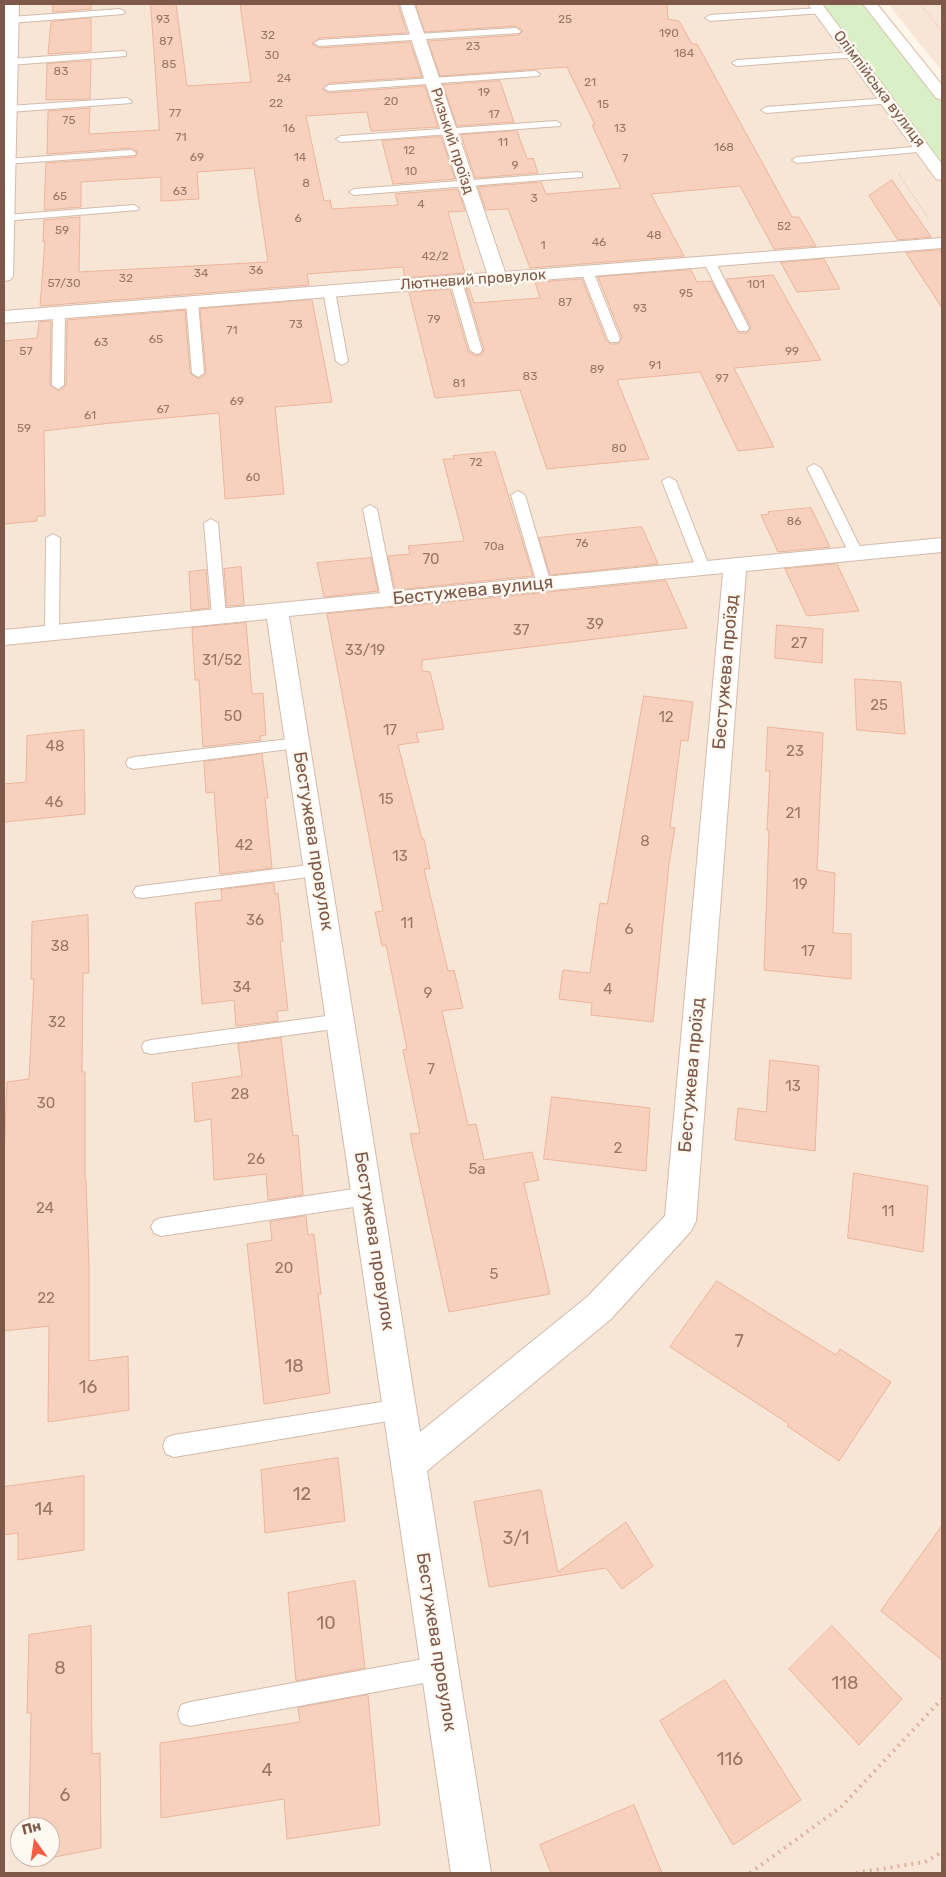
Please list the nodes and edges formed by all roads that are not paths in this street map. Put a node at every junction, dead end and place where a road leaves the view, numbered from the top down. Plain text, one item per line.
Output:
1 (407, 4) edge
2 (870, 4) edge
3 (817, 7) edge
4 (12, 12) edge
5 (120, 12) dead end
6 (710, 18) dead end
7 (516, 30) dead end
8 (418, 37) junction
9 (319, 43) dead end
10 (123, 54) dead end
11 (854, 55) junction
12 (10, 62) junction
13 (737, 62) dead end
14 (535, 74) dead end
15 (432, 81) junction
16 (329, 88) dead end
17 (942, 95) edge
18 (127, 101) dead end
19 (889, 101) junction
20 (9, 109) junction
21 (766, 110) dead end
22 (556, 124) dead end
23 (449, 131) junction
24 (342, 139) dead end
25 (925, 150) junction
26 (131, 153) dead end
27 (797, 160) dead end
28 (7, 162) junction
29 (578, 175) dead end
30 (942, 175) edge
31 (466, 184) junction
32 (354, 192) dead end
33 (134, 208) dead end
34 (6, 218) junction
35 (942, 243) edge
36 (709, 261) junction
37 (587, 271) junction
38 (4, 276) edge
39 (498, 278) junction
40 (456, 281) junction
41 (328, 291) junction
42 (192, 302) junction
43 (59, 313) junction
44 (4, 317) edge
45 (743, 328) dead end
46 (614, 339) dead end
47 (476, 350) dead end
48 (342, 361) dead end
49 (198, 373) dead end
50 (58, 385) dead end
51 (814, 468) dead end
52 (668, 481) dead end
53 (518, 495) dead end
54 (370, 509) dead end
55 (211, 523) dead end
56 (54, 538) dead end
57 (942, 545) edge
58 (856, 553) junction
59 (736, 565) junction
60 (703, 568) junction
61 (544, 584) junction
62 (388, 599) junction
63 (277, 610) junction
64 (219, 616) junction
65 (52, 632) junction
66 (4, 636) edge
67 (298, 744) junction
68 (134, 763) dead end
69 (317, 870) junction
70 (142, 892) dead end
71 (341, 1021) junction
72 (151, 1047) dead end
73 (368, 1196) junction
74 (161, 1227) dead end
75 (400, 1409) junction
76 (174, 1446) dead end
77 (408, 1464) junction
78 (440, 1668) junction
79 (190, 1714) dead end
80 (471, 1873) edge

1 - 8 street, Ризький проїзд
2 - 17 street
3 - 6 lane
3 - 11 street, Олімпійська вулиця
4 - 5 lane
4 - 12 street
7 - 8 lane
8 - 9 lane
8 - 15 street, Ризький проїзд
10 - 12 lane
11 - 13 lane
11 - 19 street, Олімпійська вулиця
12 - 20 street
14 - 15 lane
15 - 16 lane
15 - 23 street, Ризький проїзд
18 - 20 lane
19 - 21 lane
19 - 25 street, Олімпійська вулиця
20 - 28 street
22 - 23 lane
23 - 24 lane
23 - 31 street, Ризький проїзд
25 - 27 lane
25 - 30 street, Олімпійська вулиця
26 - 28 lane
28 - 34 street
29 - 31 lane
31 - 32 lane
31 - 39 street, Ризький проїзд
33 - 34 lane
34 - 38 street
35 - 36 street, Лютневий провулок
36 - 37 street, Лютневий провулок
36 - 45 lane
37 - 39 street, Лютневий провулок
37 - 46 lane
39 - 40 street, Лютневий провулок
40 - 41 street, Лютневий провулок
40 - 47 lane
41 - 42 street, Лютневий провулок
41 - 48 lane
42 - 43 street, Лютневий провулок
42 - 49 lane
43 - 44 street, Лютневий провулок
43 - 50 lane
51 - 58 lane
52 - 60 lane
53 - 61 lane
54 - 62 lane
55 - 64 lane
56 - 65 lane
57 - 58 street, Бестужева вулиця
58 - 59 street, Бестужева вулиця
59 - 60 street, Бестужева вулиця
59 - 77 street, Бестужева проїзд
60 - 61 street, Бестужева вулиця
61 - 62 street, Бестужева вулиця
62 - 63 street, Бестужева вулиця
63 - 64 street, Бестужева вулиця
63 - 67 street, Бестужева провулок
64 - 65 street, Бестужева вулиця
65 - 66 street, Бестужева вулиця
67 - 68 lane
67 - 69 street, Бестужева провулок
69 - 70 lane
69 - 71 street, Бестужева провулок
71 - 72 lane
71 - 73 street, Бестужева провулок
73 - 74 lane
73 - 75 street, Бестужева провулок
75 - 76 lane
75 - 77 street, Бестужева провулок
77 - 78 street, Бестужева провулок
78 - 79 lane
78 - 80 street, Бестужева провулок

